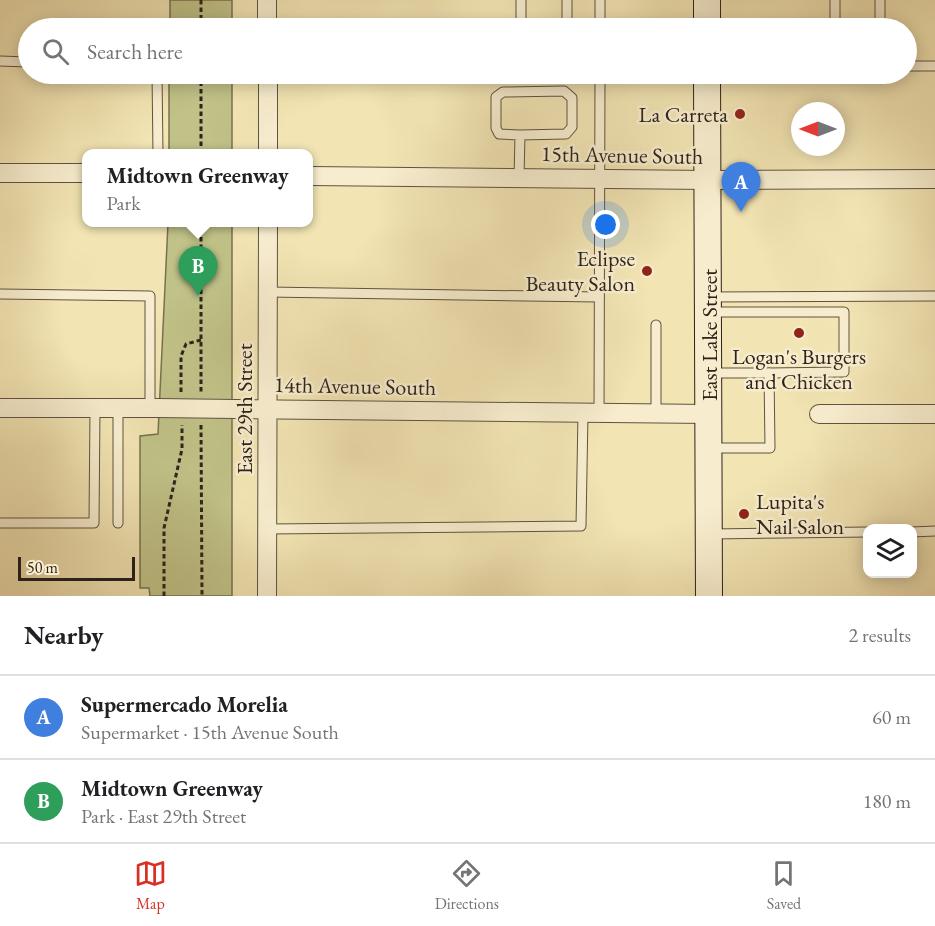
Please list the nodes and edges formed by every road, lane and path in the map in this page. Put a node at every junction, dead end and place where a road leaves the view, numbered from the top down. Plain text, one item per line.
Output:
1 (201, 0) edge
2 (267, 0) edge
3 (521, 0) edge
4 (567, 0) edge
5 (600, 0) edge
6 (707, 0) edge
7 (835, 0) edge
8 (880, 0) edge
9 (201, 18) edge
10 (267, 18) edge
11 (521, 18) edge
12 (567, 18) edge
13 (600, 18) edge
14 (707, 18) edge
15 (835, 18) edge
16 (880, 18) edge
17 (0, 61) edge
18 (18, 62) edge
19 (917, 66) edge
20 (935, 66) edge
21 (157, 84) edge
22 (201, 84) edge
23 (268, 84) edge
24 (600, 84) edge
25 (707, 84) edge
26 (520, 135) junction
27 (158, 149) edge
28 (201, 149) edge
29 (268, 149) edge
30 (0, 173) edge
31 (82, 173) edge
32 (313, 176) edge
33 (519, 178) junction
34 (599, 179) junction
35 (935, 179) edge
36 (708, 180) junction
37 (201, 227) edge
38 (268, 227) edge
39 (268, 292) junction
40 (0, 294) edge
41 (935, 296) edge
42 (599, 297) junction
43 (709, 305) junction
44 (656, 325) dead end
45 (201, 340) junction
46 (709, 373) junction
47 (769, 373) junction
48 (201, 399) dead end
49 (181, 402) dead end
50 (0, 408) edge
51 (95, 408) junction
52 (118, 408) junction
53 (154, 408) junction
54 (268, 409) junction
55 (591, 413) junction
56 (182, 414) dead end
57 (656, 414) junction
58 (709, 414) junction
59 (819, 414) dead end
60 (935, 414) edge
61 (201, 422) dead end
62 (709, 448) junction
63 (0, 523) edge
64 (118, 523) dead end
65 (268, 529) junction
66 (935, 531) edge
67 (863, 532) edge
68 (917, 532) edge
69 (710, 534) junction
70 (164, 596) edge
71 (202, 596) edge
72 (267, 596) edge
73 (709, 596) edge

1 - 9 path
2 - 10 street
3 - 11 lane
4 - 12 lane
5 - 13 lane
6 - 14 main road
7 - 15 lane
8 - 16 lane
17 - 18 lane
19 - 20 lane
21 - 27 lane
22 - 28 path
23 - 29 street
24 - 34 lane
25 - 36 main road, East Lake Street
26 - 26 lane
26 - 33 lane
30 - 31 street
32 - 33 street, 15th Avenue South
33 - 34 street, 15th Avenue South
34 - 36 street, 15th Avenue South
34 - 42 lane
35 - 36 street, 15th Avenue South
36 - 43 main road, East Lake Street
37 - 45 path
38 - 39 street, East 29th Street
39 - 42 lane
39 - 54 street, East 29th Street
40 - 53 lane
41 - 43 lane
42 - 55 lane
43 - 46 main road, East Lake Street
43 - 47 lane
44 - 57 lane
45 - 48 path
45 - 49 path
46 - 47 lane
46 - 58 main road, East Lake Street
47 - 62 lane
50 - 51 street, 14th Avenue South
51 - 52 street, 14th Avenue South
51 - 63 lane
52 - 53 street, 14th Avenue South
52 - 64 lane
53 - 54 street, 14th Avenue South, bridge
54 - 55 street, 14th Avenue South
54 - 65 street, East 29th Street
55 - 57 street, 14th Avenue South
55 - 65 lane
56 - 70 path
57 - 58 street, 14th Avenue South
58 - 62 main road, East Lake Street
59 - 60 street
61 - 71 path
62 - 69 main road, East Lake Street
65 - 72 street, East 29th Street
66 - 68 lane
67 - 69 lane
69 - 73 main road, East Lake Street

